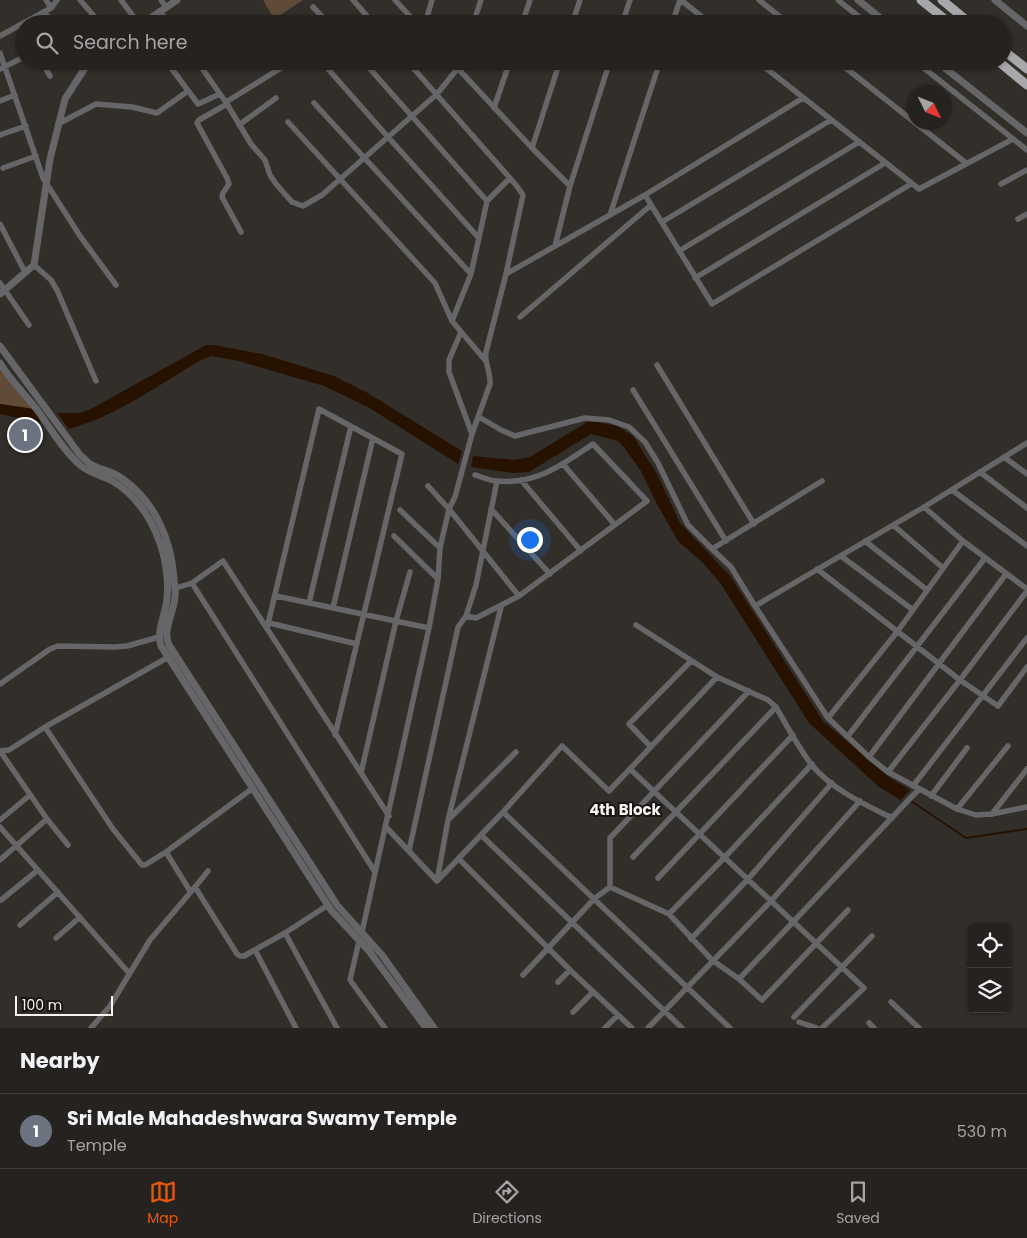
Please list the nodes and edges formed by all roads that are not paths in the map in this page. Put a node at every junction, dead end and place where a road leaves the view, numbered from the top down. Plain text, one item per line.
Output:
1 (46, 0) edge
2 (57, 0) edge
3 (80, 0) edge
4 (121, 0) edge
5 (161, 0) edge
6 (178, 0) edge
7 (353, 0) edge
8 (395, 0) edge
9 (432, 0) edge
10 (481, 0) edge
11 (530, 0) edge
12 (580, 0) edge
13 (630, 0) edge
14 (681, 0) edge
15 (759, 0) edge
16 (838, 0) edge
17 (858, 0) edge
18 (921, 0) edge
19 (942, 0) edge
20 (995, 0) edge
21 (313, 6) dead end
22 (166, 7) junction
23 (51, 8) junction
24 (159, 11) junction
25 (42, 13) junction
26 (38, 15) edge
27 (45, 15) edge
28 (93, 15) edge
29 (133, 15) edge
30 (153, 15) edge
31 (162, 15) edge
32 (321, 15) edge
33 (366, 15) edge
34 (409, 15) edge
35 (428, 15) edge
36 (476, 15) edge
37 (525, 15) edge
38 (575, 15) edge
39 (625, 15) edge
40 (675, 15) edge
41 (699, 15) edge
42 (778, 15) edge
43 (857, 15) edge
44 (877, 15) edge
45 (940, 15) edge
46 (960, 15) edge
47 (1027, 26) edge
48 (15, 28) edge
49 (0, 36) edge
50 (0, 53) edge
51 (1012, 57) edge
52 (15, 62) edge
53 (3, 68) edge
54 (1027, 69) edge
55 (47, 70) edge
56 (84, 70) edge
57 (173, 70) edge
58 (204, 70) edge
59 (277, 70) edge
60 (329, 70) edge
61 (371, 70) edge
62 (415, 70) edge
63 (456, 70) edge
64 (460, 70) edge
65 (507, 70) edge
66 (557, 70) edge
67 (607, 70) edge
68 (657, 70) edge
69 (768, 70) edge
70 (848, 70) edge
71 (926, 70) edge
72 (947, 70) edge
73 (1009, 70) edge
74 (50, 76) dead end
75 (1027, 85) edge
76 (188, 91) junction
77 (220, 94) junction
78 (437, 94) junction
79 (15, 95) junction
80 (276, 98) dead end
81 (803, 98) junction
82 (0, 101) edge
83 (226, 103) junction
84 (314, 103) dead end
85 (494, 108) junction
86 (412, 116) junction
87 (831, 120) junction
88 (288, 122) dead end
89 (58, 124) junction
90 (240, 125) junction
91 (26, 126) junction
92 (1027, 133) edge
93 (0, 135) edge
94 (388, 138) junction
95 (1013, 139) junction
96 (859, 142) junction
97 (532, 148) junction
98 (1027, 150) edge
99 (36, 156) junction
100 (364, 158) junction
101 (885, 163) junction
102 (966, 163) junction
103 (3, 168) dead end
104 (1027, 170) edge
105 (510, 178) junction
106 (339, 180) junction
107 (911, 184) junction
108 (1001, 184) dead end
109 (47, 185) junction
110 (570, 186) junction
111 (645, 195) junction
112 (487, 201) junction
113 (651, 205) junction
114 (1027, 214) edge
115 (610, 215) junction
116 (1018, 219) dead end
117 (662, 222) junction
118 (0, 224) edge
119 (241, 232) dead end
120 (478, 237) junction
121 (555, 246) junction
122 (679, 251) junction
123 (34, 265) junction
124 (25, 272) junction
125 (471, 274) junction
126 (506, 274) junction
127 (695, 278) junction
128 (0, 283) edge
129 (116, 285) dead end
130 (2, 292) edge
131 (520, 317) dead end
132 (452, 321) junction
133 (29, 325) dead end
134 (461, 332) junction
135 (0, 346) edge
136 (485, 360) junction
137 (0, 363) edge
138 (657, 365) dead end
139 (96, 381) dead end
140 (633, 390) dead end
141 (479, 417) junction
142 (351, 426) junction
143 (472, 434) junction
144 (373, 438) junction
145 (1027, 443) edge
146 (1004, 457) junction
147 (563, 464) junction
148 (980, 472) junction
149 (475, 474) dead end
150 (1027, 474) edge
151 (521, 480) junction
152 (497, 481) junction
153 (822, 481) dead end
154 (428, 486) dead end
155 (952, 490) junction
156 (924, 507) junction
157 (1027, 508) edge
158 (449, 509) junction
159 (492, 509) junction
160 (400, 510) dead end
161 (754, 524) junction
162 (615, 525) junction
163 (893, 525) junction
164 (394, 536) dead end
165 (726, 541) junction
166 (865, 541) junction
167 (963, 541) junction
168 (1027, 546) edge
169 (440, 548) junction
170 (712, 549) junction
171 (581, 551) junction
172 (483, 552) junction
173 (840, 556) junction
174 (985, 558) junction
175 (943, 568) junction
176 (816, 570) junction
177 (410, 572) dead end
178 (550, 574) junction
179 (1006, 574) junction
180 (438, 579) junction
181 (192, 583) junction
182 (176, 588) dead end
183 (927, 590) junction
184 (1027, 590) edge
185 (276, 596) junction
186 (519, 596) junction
187 (309, 603) junction
188 (501, 606) junction
189 (754, 606) junction
190 (333, 608) junction
191 (913, 610) junction
192 (364, 614) junction
193 (466, 616) junction
194 (396, 621) junction
195 (636, 624) dead end
196 (268, 626) junction
197 (429, 628) junction
198 (897, 632) junction
199 (159, 637) junction
200 (1027, 638) edge
201 (357, 644) junction
202 (917, 646) junction
203 (171, 655) junction
204 (691, 660) junction
205 (940, 664) junction
206 (1027, 667) edge
207 (717, 677) junction
208 (960, 680) junction
209 (0, 684) edge
210 (749, 691) junction
211 (982, 695) junction
212 (776, 708) junction
213 (828, 718) junction
214 (45, 727) junction
215 (335, 735) junction
216 (793, 735) junction
217 (848, 736) junction
218 (1008, 746) dead end
219 (651, 747) junction
220 (967, 748) dead end
221 (0, 751) edge
222 (516, 752) dead end
223 (869, 757) junction
224 (812, 764) junction
225 (630, 769) junction
226 (1027, 769) edge
227 (888, 772) junction
228 (361, 773) junction
229 (832, 783) junction
230 (253, 788) junction
231 (916, 788) junction
232 (655, 792) junction
233 (30, 795) junction
234 (931, 796) junction
235 (860, 801) junction
236 (1027, 807) edge
237 (957, 809) junction
238 (503, 812) junction
239 (676, 812) junction
240 (992, 814) junction
241 (389, 816) junction
242 (892, 818) junction
243 (47, 819) junction
244 (0, 820) edge
245 (448, 820) junction
246 (0, 827) edge
247 (386, 827) junction
248 (700, 834) junction
249 (481, 835) junction
250 (68, 845) dead end
251 (16, 846) junction
252 (409, 851) junction
253 (166, 852) junction
254 (633, 857) dead end
255 (725, 857) junction
256 (459, 859) junction
257 (0, 860) edge
258 (38, 870) junction
259 (208, 871) dead end
260 (375, 872) junction
261 (658, 878) dead end
262 (748, 879) junction
263 (437, 881) junction
264 (610, 887) junction
265 (193, 889) junction
266 (58, 892) junction
267 (594, 899) junction
268 (1, 900) edge
269 (771, 901) junction
270 (328, 905) junction
271 (848, 910) dead end
272 (668, 914) junction
273 (80, 917) junction
274 (572, 922) junction
275 (794, 923) junction
276 (20, 924) dead end
277 (362, 932) junction
278 (285, 933) junction
279 (872, 936) dead end
280 (56, 938) dead end
281 (691, 938) junction
282 (359, 941) junction
283 (816, 944) junction
284 (548, 948) junction
285 (255, 950) junction
286 (712, 960) junction
287 (842, 967) junction
288 (570, 970) junction
289 (129, 973) junction
290 (523, 975) dead end
291 (739, 979) junction
292 (558, 982) dead end
293 (687, 988) junction
294 (593, 992) junction
295 (891, 1002) dead end
296 (664, 1011) junction
297 (573, 1012) dead end
298 (618, 1015) junction
299 (869, 1023) dead end
300 (91, 1028) edge
301 (296, 1028) edge
302 (337, 1028) edge
303 (385, 1028) edge
304 (426, 1028) edge
305 (434, 1028) edge
306 (605, 1028) edge
307 (632, 1028) edge
308 (648, 1028) edge
309 (682, 1028) edge
310 (730, 1028) edge
311 (817, 1028) edge
312 (822, 1028) edge
313 (874, 1028) edge
314 (919, 1028) edge

1 - 23 street
2 - 23 street
3 - 28 street
4 - 29 street
5 - 22 street
6 - 22 street
7 - 33 street
8 - 34 street
9 - 35 street
10 - 36 street
11 - 37 street
12 - 38 street
13 - 39 street
14 - 40 street
14 - 41 street
15 - 42 street
16 - 43 street
17 - 44 street
18 - 45 highway
19 - 46 highway
20 - 47 street
21 - 32 street
22 - 24 street
23 - 25 street
24 - 30 street
24 - 31 street
25 - 26 street
25 - 27 street
48 - 49 street
50 - 53 street
51 - 54 highway
52 - 53 street
53 - 79 street
55 - 74 street
56 - 89 street
57 - 76 street
58 - 77 street
59 - 83 street
60 - 94 street
61 - 86 street
62 - 78 street
63 - 78 street
64 - 85 street
65 - 85 street
66 - 97 street
67 - 110 street
68 - 115 street
69 - 81 street
70 - 102 street
71 - 95 street
72 - 92 street
73 - 75 highway
76 - 77 street
76 - 89 street
77 - 83 street
78 - 86 street
78 - 105 street
79 - 82 street
79 - 91 street
80 - 90 street
81 - 87 street
81 - 111 street
83 - 90 street
83 - 119 street
84 - 100 street
85 - 97 street
86 - 94 street
86 - 112 street
87 - 96 street
87 - 117 street
88 - 106 street
89 - 109 street
90 - 106 street
91 - 93 street
91 - 99 street
94 - 100 street
94 - 120 street
95 - 98 street
95 - 102 street
96 - 101 street
96 - 122 street
97 - 110 street
99 - 103 street
99 - 109 street
100 - 106 street
100 - 125 street
101 - 107 street
101 - 127 street
102 - 107 street
104 - 108 street
105 - 112 street
105 - 126 street
106 - 132 street
107 - 127 street
109 - 123 street
109 - 129 street
110 - 121 street
111 - 113 street
111 - 115 street
112 - 120 street
113 - 117 street
113 - 131 street
114 - 116 street
115 - 121 street
117 - 122 street
118 - 124 street
120 - 125 street
121 - 126 street
122 - 127 street
123 - 124 street
123 - 139 street
124 - 130 street
125 - 132 street
126 - 136 street
128 - 130 street
130 - 133 street
132 - 134 street
134 - 136 street
134 - 143 street
135 - 203 street
136 - 141 street
137 - 199 street
138 - 161 street
140 - 165 street
141 - 143 street
141 - 170 street
142 - 144 street
142 - 185 street
142 - 187 street
143 - 158 street
144 - 190 street
144 - 192 street
145 - 146 street
146 - 148 street
146 - 150 street
147 - 151 street
147 - 162 street
147 - 162 street
148 - 155 street
148 - 157 street
149 - 152 street
151 - 152 street
151 - 171 street
152 - 159 street
153 - 161 street
154 - 158 street
155 - 156 street
155 - 168 street
156 - 163 street
156 - 167 street
158 - 169 street
158 - 172 street
159 - 172 street
159 - 178 street
160 - 169 street
161 - 165 street
162 - 171 street
163 - 166 street
163 - 175 street
164 - 180 street
165 - 170 street
166 - 173 street
166 - 183 street
167 - 174 street
167 - 175 street
169 - 180 street
170 - 189 street
171 - 178 street
172 - 186 street
172 - 193 street
173 - 176 street
173 - 191 street
174 - 179 street
174 - 202 street
175 - 183 street
176 - 189 street
176 - 198 street
177 - 194 street
178 - 186 street
179 - 184 street
179 - 205 street
180 - 197 street
181 - 182 street
181 - 196 street
181 - 260 street
183 - 191 street
184 - 208 street
185 - 187 street
185 - 196 street
186 - 188 street
187 - 190 street
188 - 193 street
188 - 245 street
189 - 213 street
190 - 192 street
191 - 198 street
192 - 194 street
192 - 201 street
193 - 252 street
194 - 197 street
194 - 228 street
195 - 204 street
196 - 201 street
196 - 215 street
197 - 241 street
198 - 202 street
198 - 213 street
199 - 203 street
199 - 209 street
200 - 211 street
201 - 215 street
202 - 205 street
202 - 217 street
203 - 214 street
203 - 230 street
203 - 277 street
204 - 207 street
204 - 219 street
205 - 208 street
205 - 223 street
206 - 211 street
207 - 210 street
207 - 219 street
208 - 211 street
208 - 227 street
210 - 212 street
210 - 232 street
211 - 231 street
212 - 216 street
212 - 239 street
213 - 217 street
214 - 221 street
214 - 253 street
215 - 228 street
216 - 224 street
216 - 248 street
217 - 223 street
218 - 237 street
219 - 225 street
220 - 234 street
221 - 233 street
222 - 245 street
223 - 227 street
224 - 229 street
224 - 255 street
225 - 232 street
225 - 238 street
226 - 240 street
227 - 231 street
228 - 241 street
229 - 235 street
229 - 262 street
230 - 253 street
230 - 270 street
231 - 234 street
231 - 242 street
232 - 239 street
232 - 264 street
233 - 243 street
233 - 244 street
234 - 237 street
235 - 242 street
235 - 269 street
236 - 240 street
237 - 240 street
238 - 249 street
238 - 267 street
239 - 248 street
239 - 254 street
241 - 247 street
242 - 275 street
243 - 250 street
243 - 251 street
245 - 263 street
246 - 251 street
247 - 252 street
247 - 260 street
248 - 255 street
248 - 261 street
249 - 256 street
249 - 274 street
251 - 257 street
251 - 258 street
252 - 263 street
253 - 265 street
255 - 262 street
255 - 272 street
256 - 263 street
256 - 284 street
258 - 266 street
258 - 268 street
259 - 265 street
260 - 277 street
262 - 269 street
262 - 281 street
264 - 267 street
264 - 272 street
265 - 285 street
265 - 289 street
266 - 273 street
266 - 276 street
267 - 274 street
267 - 293 street
269 - 275 street
269 - 286 street
270 - 278 street
270 - 282 street
271 - 283 street
272 - 281 street
273 - 280 street
273 - 289 street
274 - 284 street
274 - 296 street
275 - 283 street
275 - 291 street
277 - 305 street
278 - 285 street
278 - 302 street
279 - 287 street
281 - 286 street
282 - 303 street
282 - 304 street
283 - 287 street
283 - 291 street
284 - 288 street
284 - 290 street
285 - 301 street
286 - 291 street
286 - 293 street
287 - 311 street
287 - 312 street
288 - 292 street
288 - 294 street
289 - 300 street
293 - 296 street
293 - 310 street
294 - 297 street
294 - 298 street
295 - 314 street
296 - 308 street
296 - 309 street
298 - 306 street
298 - 307 street
299 - 313 street

